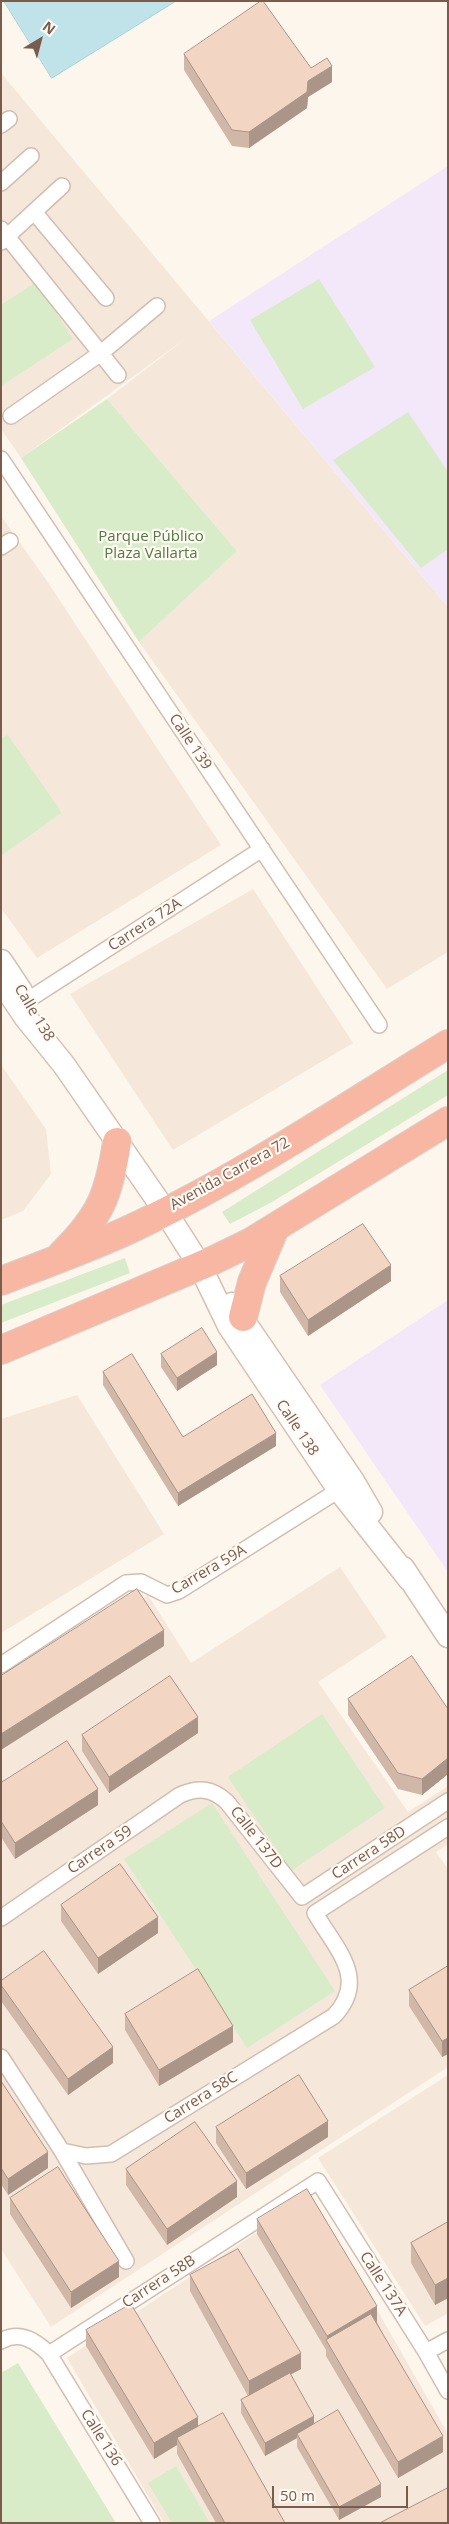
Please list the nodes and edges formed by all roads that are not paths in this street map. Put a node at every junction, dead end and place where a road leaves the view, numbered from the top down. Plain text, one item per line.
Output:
1 (31, 156) dead end
2 (1, 183) edge
3 (62, 186) dead end
4 (35, 213) junction
5 (4, 236) edge
6 (106, 298) dead end
7 (157, 306) dead end
8 (101, 353) junction
9 (118, 375) dead end
10 (11, 416) dead end
11 (2, 461) edge
12 (262, 849) junction
13 (1, 961) edge
14 (1, 981) edge
15 (28, 1000) junction
16 (380, 1025) dead end
17 (448, 1044) edge
18 (64, 1065) junction
19 (448, 1122) edge
20 (117, 1142) junction
21 (165, 1211) junction
22 (275, 1228) junction
23 (56, 1260) junction
24 (200, 1266) junction
25 (1, 1281) edge
26 (243, 1317) junction
27 (1, 1350) edge
28 (339, 1490) junction
29 (410, 1580) junction
30 (448, 1636) edge
31 (1, 1665) edge
32 (202, 1789) joint
33 (441, 1806) edge
34 (447, 1827) edge
35 (302, 1897) joint
36 (1, 1918) edge
37 (334, 2016) joint
38 (1, 2057) edge
39 (62, 2151) junction
40 (316, 2181) joint
41 (126, 2261) dead end
42 (448, 2340) edge
43 (1, 2341) edge
44 (426, 2352) junction
45 (49, 2354) junction
46 (448, 2391) edge
47 (152, 2523) edge

1 - 2 street
3 - 4 street
4 - 5 street
4 - 6 street
5 - 8 street
7 - 8 street
8 - 9 street
8 - 10 street
11 - 12 street, Calle 139
12 - 15 street, Carrera 72A
12 - 16 street, Calle 139
13 - 15 main road, Calle 138
14 - 18 main road, Calle 138
15 - 18 main road, Calle 138
17 - 21 highway, Avenida Carrera 72
18 - 20 main road, Calle 138
19 - 22 highway
20 - 21 main road, Calle 138
20 - 23 highway
21 - 23 highway, Avenida Carrera 72
21 - 24 main road, Calle 138
22 - 24 highway
22 - 26 highway
23 - 25 highway, Avenida Carrera 72
24 - 26 main road, Calle 138
24 - 27 highway
24 - 28 main road, Calle 138
26 - 29 main road, Calle 138
28 - 29 main road, Calle 138
28 - 31 street, Carrera 59A
29 - 30 main road, Calle 138
32 - 35 street, Calle 137D
32 - 36 street, Carrera 59
33 - 34 street, Carrera 58D
33 - 35 street, Carrera 58D
34 - 37 street, Carrera 58D
37 - 39 street, Carrera 58C
38 - 39 street
39 - 41 street
40 - 44 street, Calle 137A
40 - 45 street, Carrera 58B
42 - 44 street
43 - 45 street
44 - 46 street, Calle 137A
45 - 47 street, Calle 136

